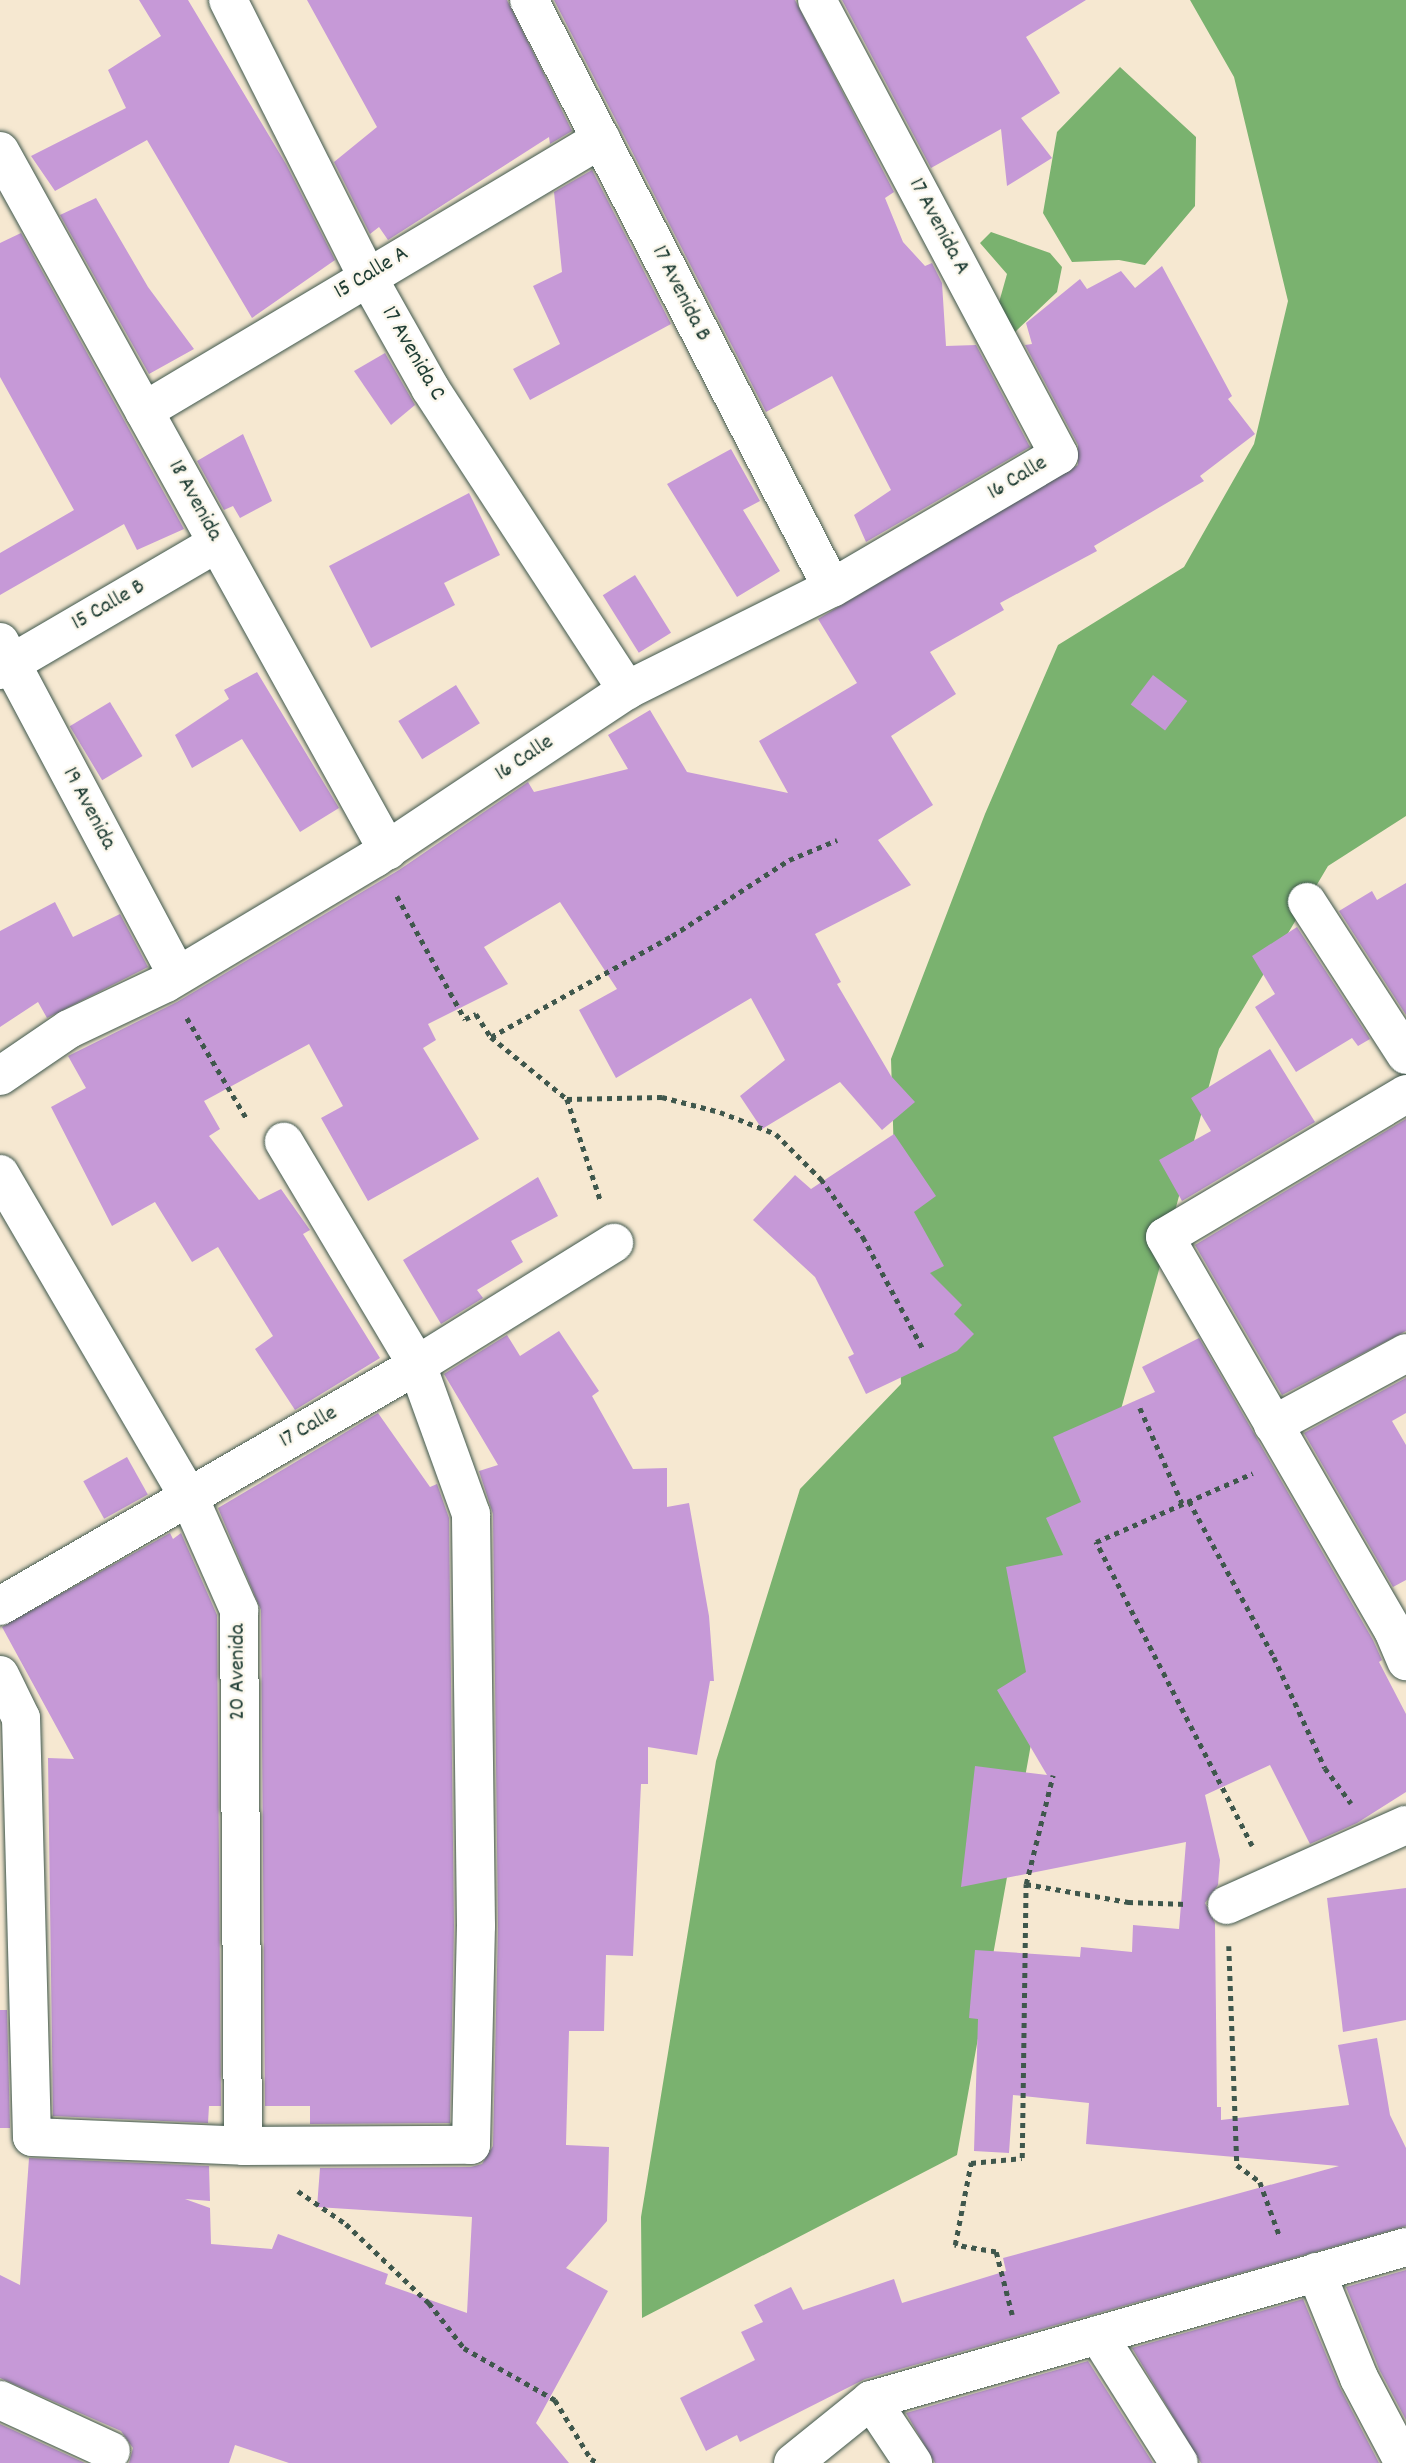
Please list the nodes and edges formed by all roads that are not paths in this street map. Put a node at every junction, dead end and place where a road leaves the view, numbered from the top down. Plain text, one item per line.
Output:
1 (228, 0) edge
2 (529, 0) edge
3 (817, 0) edge
4 (601, 139) junction
5 (0, 151) edge
6 (367, 276) junction
7 (144, 411) junction
8 (1059, 454) joint
9 (217, 543) junction
10 (832, 588) junction
11 (4, 658) edge
12 (627, 690) junction
13 (382, 855) junction
14 (1307, 901) dead end
15 (172, 979) junction
16 (1406, 1055) edge
17 (0, 1076) edge
18 (1406, 1094) edge
19 (284, 1142) road end
20 (0, 1174) edge
21 (614, 1243) road end
22 (1406, 1353) edge
23 (417, 1365) junction
24 (1273, 1425) junction
25 (189, 1497) junction
26 (0, 1606) edge
27 (1402, 1638) edge
28 (0, 1675) edge
29 (1391, 1831) edge
30 (1227, 1905) road end
31 (243, 2146) junction
32 (1406, 2247) edge
33 (1306, 2276) junction
34 (1098, 2335) junction
35 (0, 2400) edge
36 (870, 2400) junction
37 (111, 2451) dead end
38 (793, 2463) edge
39 (913, 2463) edge
40 (1179, 2463) edge
41 (1404, 2463) edge

1 - 6 street, 17 Avenida C
2 - 4 street, 17 Avenida B
3 - 8 street, 17 Avenida A
4 - 6 street, 15 Calle A
4 - 10 street, 17 Avenida B
5 - 7 street, 18 Avenida
6 - 7 street, 15 Calle A
6 - 12 street, 17 Avenida C
7 - 9 street, 18 Avenida
8 - 10 street, 16 Calle
9 - 11 street, 15 Calle B
9 - 13 street, 18 Avenida
10 - 12 street, 16 Calle
11 - 15 street, 19 Avenida
12 - 13 street, 16 Calle
13 - 15 street, 16 Calle
14 - 16 street
15 - 17 street, 16 Calle
18 - 24 street
19 - 23 street
20 - 25 street, 20 Avenida
21 - 23 street, 17 Calle
22 - 24 street
23 - 25 street, 17 Calle
23 - 31 street
24 - 27 street
25 - 26 street, 17 Calle
25 - 31 street, 20 Avenida
28 - 31 street
29 - 30 street
32 - 33 street
33 - 34 street
33 - 41 street
34 - 36 street
34 - 40 street
35 - 37 street
36 - 38 street
36 - 39 street

